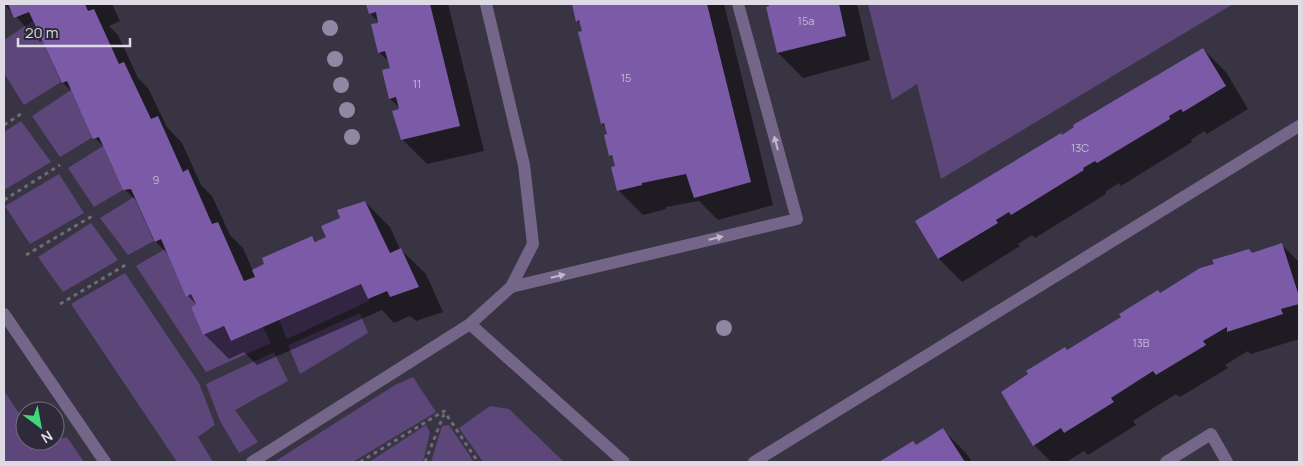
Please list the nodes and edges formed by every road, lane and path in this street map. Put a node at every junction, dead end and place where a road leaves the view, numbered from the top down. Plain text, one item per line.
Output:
1 (486, 4) edge
2 (738, 4) edge
3 (24, 112) dead end
4 (4, 125) edge
5 (1299, 126) edge
6 (60, 165) dead end
7 (4, 200) edge
8 (94, 215) dead end
9 (26, 255) dead end
10 (127, 264) dead end
11 (511, 287) junction
12 (60, 304) dead end
13 (4, 314) edge
14 (470, 324) junction
15 (445, 413) junction
16 (105, 462) edge
17 (252, 462) edge
18 (360, 462) edge
19 (425, 462) edge
20 (478, 462) edge
21 (624, 462) edge
22 (754, 462) edge
23 (1166, 462) edge
24 (1227, 462) edge

1 - 11 street
11 -> 2 street
3 - 4 path
5 - 22 street
6 - 7 path
8 - 9 path
10 - 12 path
11 - 14 street
13 - 16 street
14 - 17 street
14 - 21 street
15 - 18 path
15 - 19 path
15 - 20 path
23 - 24 street

